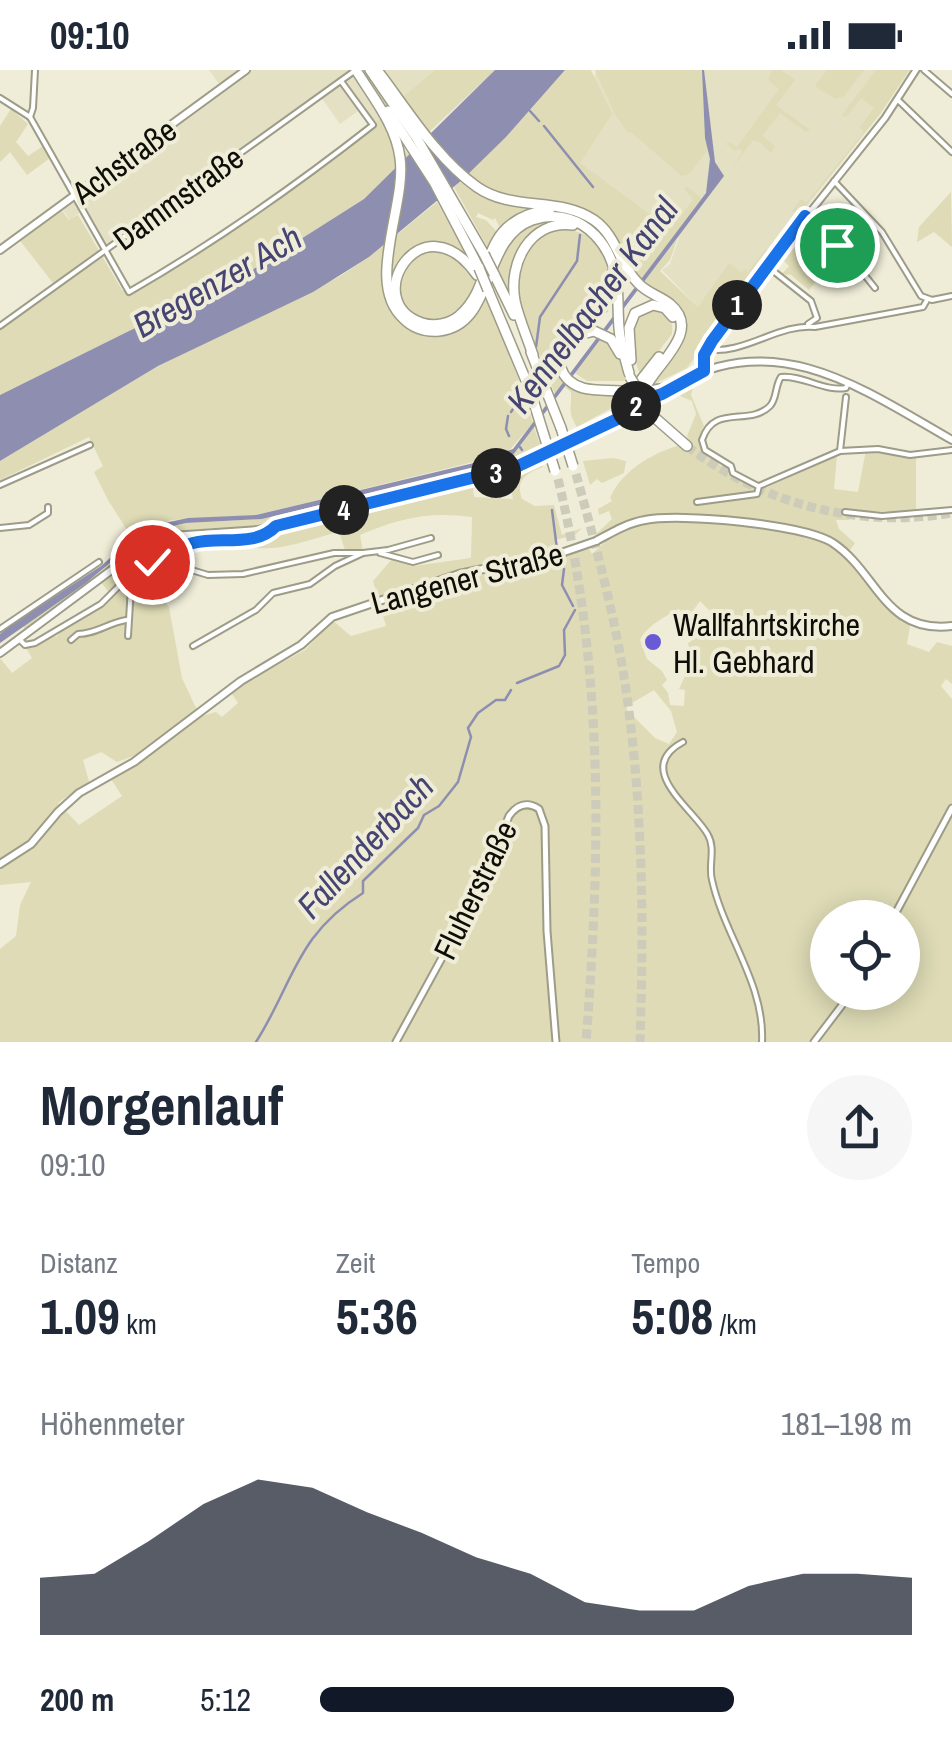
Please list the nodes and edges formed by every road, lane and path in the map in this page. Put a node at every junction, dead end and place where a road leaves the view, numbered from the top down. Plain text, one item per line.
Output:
1 (35, 70) edge
2 (246, 70) edge
3 (356, 70) edge
4 (373, 70) edge
5 (916, 70) edge
6 (924, 70) edge
7 (342, 81) junction
8 (952, 94) edge
9 (0, 98) edge
10 (898, 100) junction
11 (30, 117) junction
12 (952, 152) edge
13 (834, 180) junction
14 (77, 196) junction
15 (564, 208) junction
16 (458, 215) junction
17 (805, 216) junction
18 (590, 230) junction
19 (0, 250) edge
20 (618, 250) junction
21 (106, 251) junction
22 (611, 260) junction
23 (766, 265) junction
24 (478, 271) junction
25 (876, 288) dead end
26 (952, 296) edge
27 (621, 299) junction
28 (927, 300) junction
29 (0, 326) edge
30 (622, 326) junction
31 (804, 326) junction
32 (707, 349) junction
33 (533, 354) junction
34 (631, 360) junction
35 (704, 371) junction
36 (570, 377) junction
37 (848, 382) junction
38 (638, 386) junction
39 (846, 396) dead end
40 (952, 440) edge
41 (90, 444) dead end
42 (687, 446) tunnel mouth
43 (952, 450) edge
44 (840, 451) junction
45 (575, 470) tunnel mouth
46 (557, 475) tunnel mouth
47 (0, 485) edge
48 (759, 486) junction
49 (698, 502) dead end
50 (48, 507) dead end
51 (952, 510) edge
52 (845, 512) dead end
53 (276, 526) junction
54 (0, 528) edge
55 (432, 538) dead end
56 (378, 552) junction
57 (363, 553) junction
58 (438, 555) dead end
59 (99, 562) dead end
60 (142, 565) junction
61 (126, 620) junction
62 (952, 626) edge
63 (0, 629) edge
64 (128, 636) dead end
65 (19, 639) junction
66 (71, 640) dead end
67 (194, 646) dead end
68 (0, 653) edge
69 (683, 742) dead end
70 (952, 808) edge
71 (0, 864) edge
72 (903, 900) edge
73 (838, 1010) edge
74 (396, 1042) edge
75 (556, 1042) edge
76 (762, 1042) edge
77 (814, 1042) edge

1 - 11 street
2 - 14 main road, Achstraße
3 - 7 street, Dammstraße
3 - 16 highway
3 - 18 highway
4 - 15 highway
4 - 16 highway
5 - 10 street
6 - 8 street
7 - 21 street, Dammstraße
7 - 21 street
9 - 11 street
10 - 12 street
10 - 13 street
11 - 14 street
13 - 17 street
13 - 28 street
14 - 19 main road, Achstraße
14 - 21 street
15 - 20 highway
15 - 24 highway
16 - 24 highway
16 - 33 highway, bridge
17 - 23 street
17 - 25 street
18 - 22 highway
18 - 33 highway
20 - 27 highway
20 - 38 highway
21 - 29 street, Dammstraße
22 - 27 highway
22 - 36 highway
23 - 31 street
23 - 32 street
24 - 46 highway, bridge
26 - 28 street
27 - 30 highway
28 - 31 street
30 - 34 highway
30 - 38 highway
31 - 32 street
32 - 35 street
33 - 45 highway, bridge
34 - 38 highway
34 - 38 highway
35 - 37 main road
35 - 38 main road
36 - 38 highway
36 - 38 highway
37 - 40 main road
37 - 48 street
38 - 42 highway, bridge
38 - 53 main road
39 - 44 street
41 - 47 street
43 - 44 street
44 - 48 street
48 - 49 street
50 - 54 street
51 - 52 street
53 - 60 street
53 - 65 main road
55 - 56 street
56 - 57 street
56 - 58 street
57 - 60 street
57 - 67 street
59 - 63 street
60 - 61 street
60 - 65 street
61 - 64 street
61 - 66 street
62 - 71 main road, Langener Straße, bridge
65 - 68 main road
69 - 76 street
70 - 72 street
73 - 77 street
74 - 75 street, Fluherstraße

